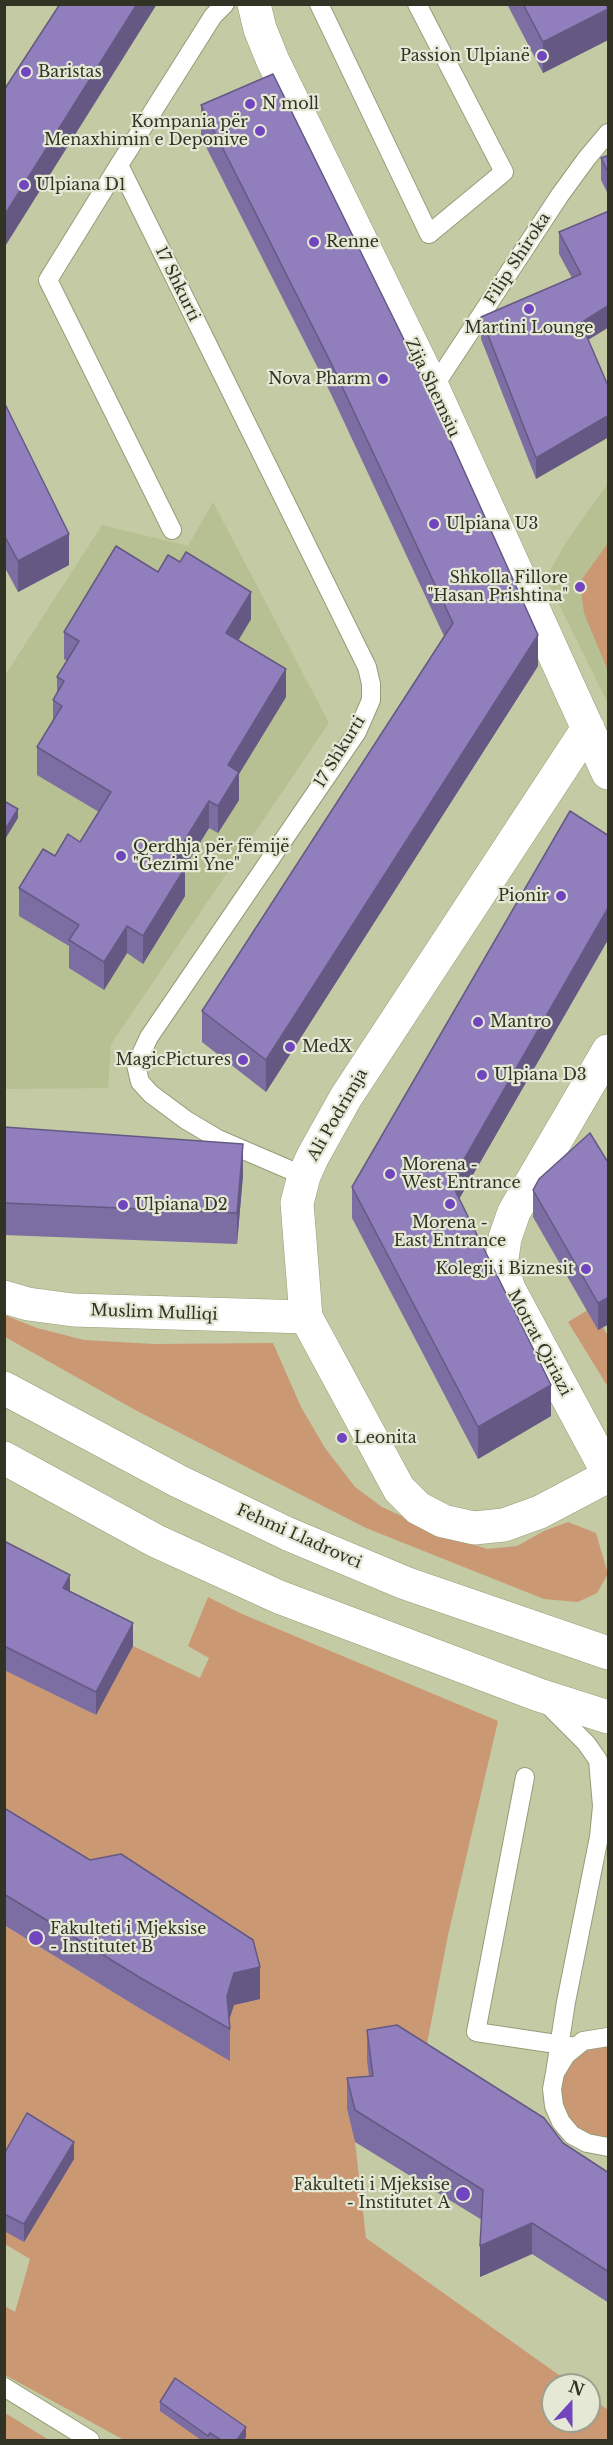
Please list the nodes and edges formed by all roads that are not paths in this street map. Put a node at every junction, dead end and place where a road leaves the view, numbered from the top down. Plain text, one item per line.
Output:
1 (225, 4) edge
2 (254, 4) edge
3 (319, 4) edge
4 (417, 4) edge
5 (609, 134) edge
6 (119, 165) junction
7 (433, 388) junction
8 (172, 530) dead end
9 (588, 728) junction
10 (609, 773) edge
11 (609, 1051) edge
12 (304, 1176) junction
13 (4, 1297) edge
14 (306, 1317) junction
15 (4, 1388) edge
16 (4, 1458) edge
17 (609, 1475) edge
18 (609, 1653) edge
19 (539, 1695) junction
20 (609, 1717) edge
21 (525, 1777) dead end
22 (609, 2037) edge
23 (568, 2046) junction
24 (607, 2148) edge
25 (4, 2387) edge
26 (90, 2440) edge

1 - 6 lane
2 - 7 street, Zija Shemsiu
3 - 4 lane
5 - 7 lane, Filip Shiroka
6 - 8 lane
6 - 12 lane, 17 Shkurti
7 - 9 street, Zija Shemsiu
9 - 10 street, Zija Shemsiu
9 - 12 street, Ali Podrimja
11 - 17 street, Motrat Qiriazi
12 - 14 street, Ali Podrimja
13 - 14 street, Muslim Mulliqi
14 - 17 street, Ali Podrimja
15 - 18 street, Fehmi Lladrovci
16 - 19 street
19 - 20 street
19 - 23 lane
21 - 23 lane
22 - 23 lane
23 - 24 lane
25 - 26 lane

